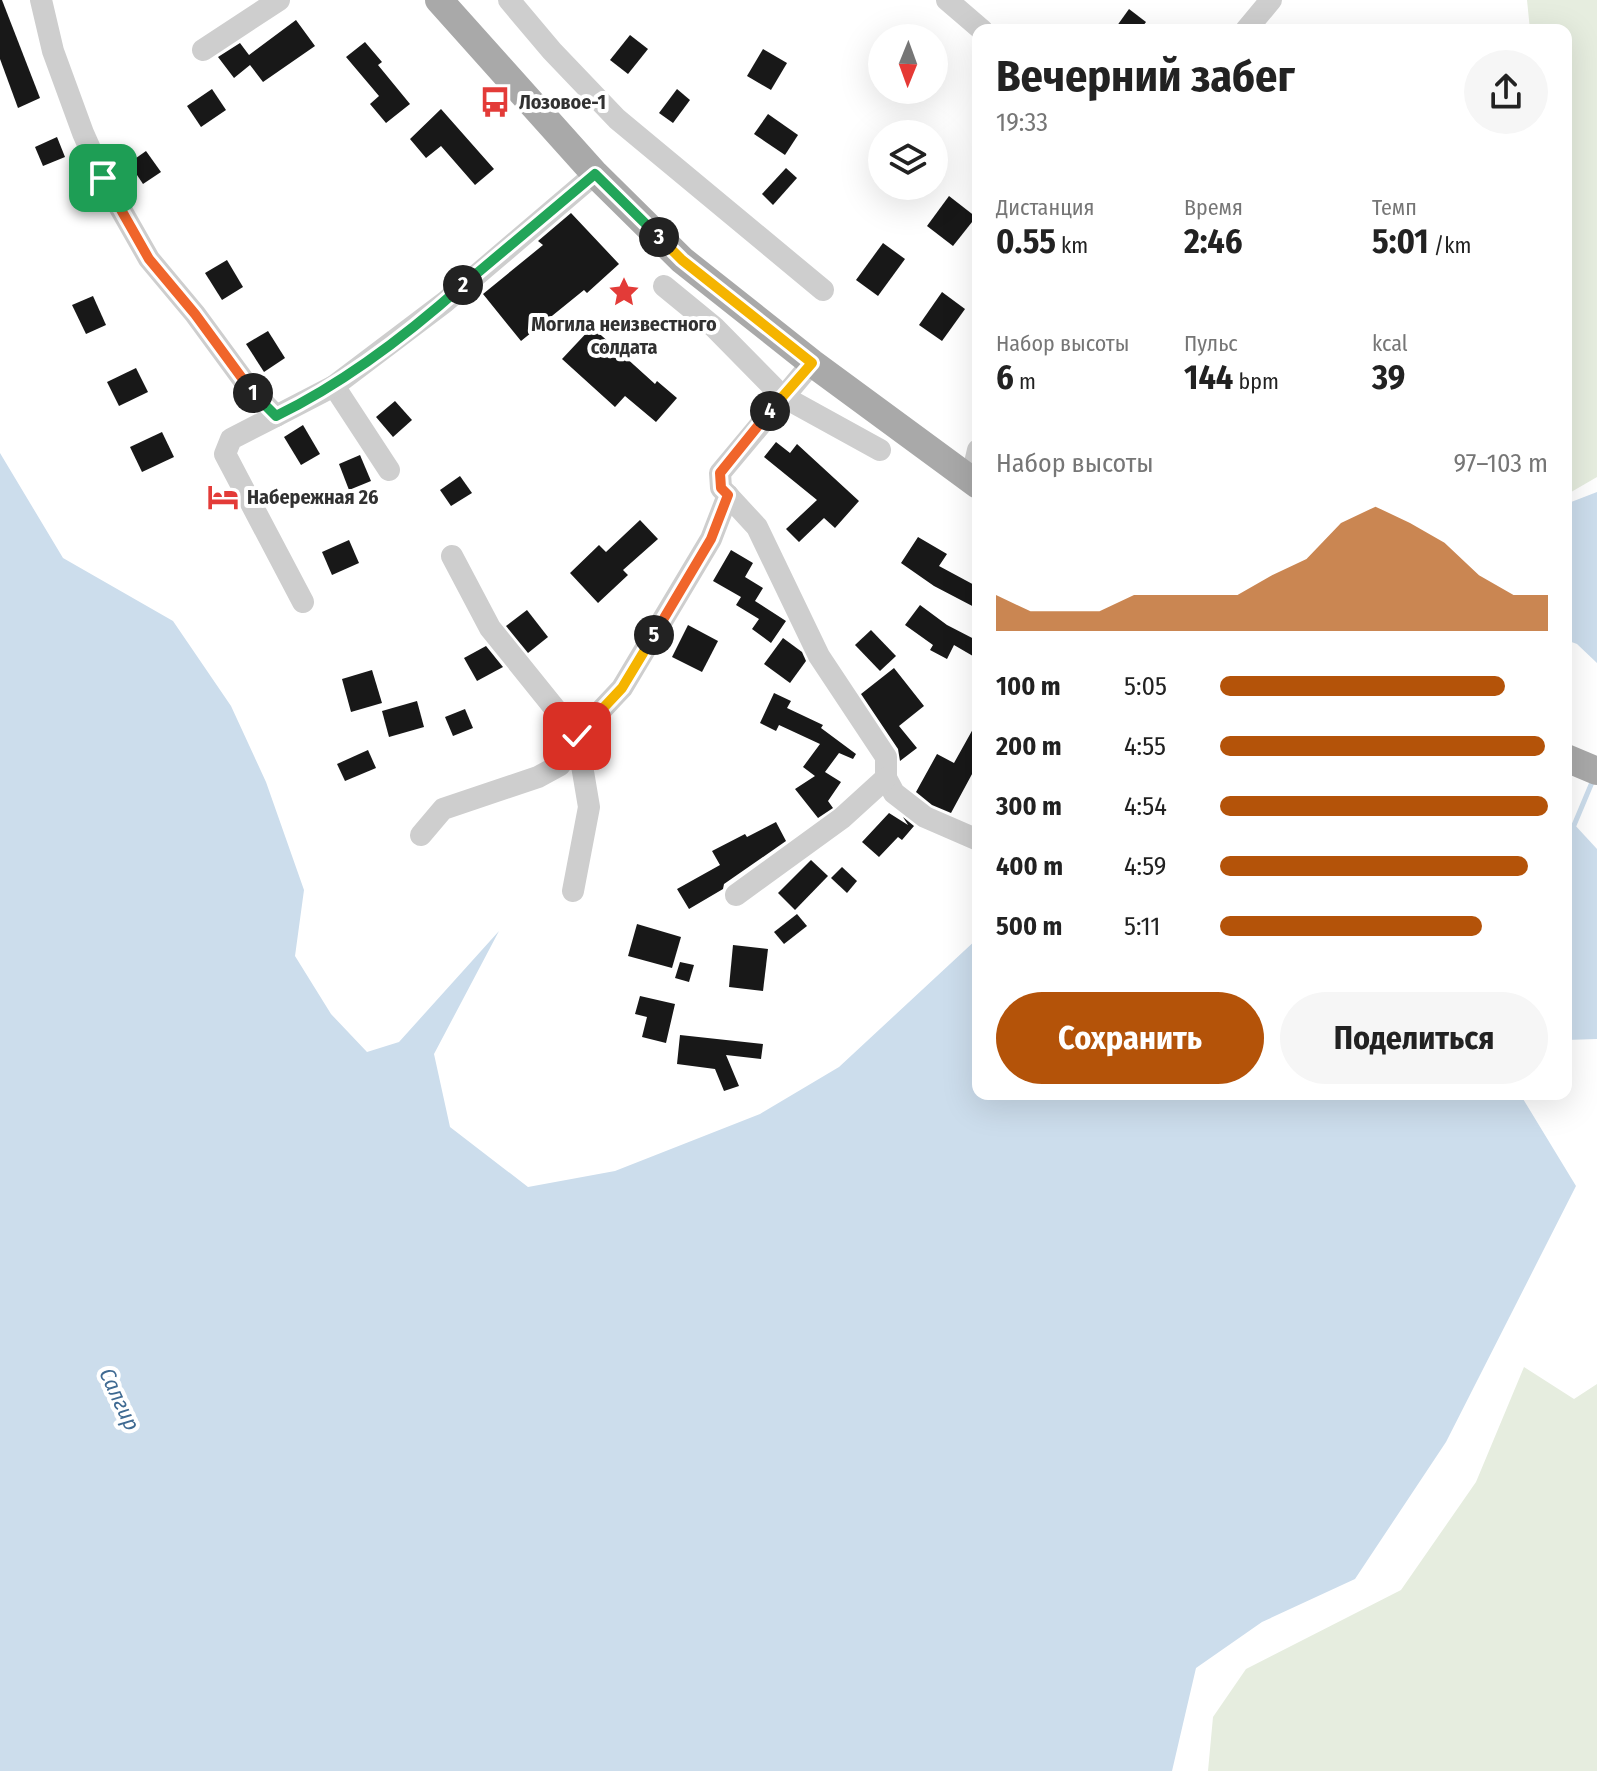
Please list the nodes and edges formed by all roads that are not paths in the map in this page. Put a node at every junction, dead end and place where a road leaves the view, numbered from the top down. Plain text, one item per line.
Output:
1 (41, 0) edge
2 (279, 0) edge
3 (439, 0) edge
4 (509, 0) edge
5 (947, 0) edge
6 (1271, 0) edge
7 (975, 24) edge
8 (1251, 24) edge
9 (203, 50) dead end
10 (595, 174) junction
11 (664, 286) dead end
12 (823, 290) dead end
13 (812, 363) junction
14 (334, 386) junction
15 (782, 396) junction
16 (276, 416) junction
17 (880, 450) dead end
18 (389, 470) dead end
19 (972, 481) edge
20 (728, 495) junction
21 (452, 556) dead end
22 (303, 602) dead end
23 (577, 736) junction
24 (886, 778) junction
25 (421, 835) dead end
26 (972, 837) edge
27 (573, 891) dead end
28 (736, 895) dead end

1 - 16 street
2 - 9 street
3 - 10 main road
4 - 12 street
5 - 7 street
6 - 8 street
10 - 13 main road
10 - 14 street
11 - 15 street
13 - 15 street
13 - 19 main road
14 - 16 street
14 - 18 street
15 - 17 street
15 - 20 street
16 - 22 street
20 - 23 street
20 - 24 street
21 - 23 street
23 - 25 street
23 - 27 street
24 - 26 street
24 - 28 street

